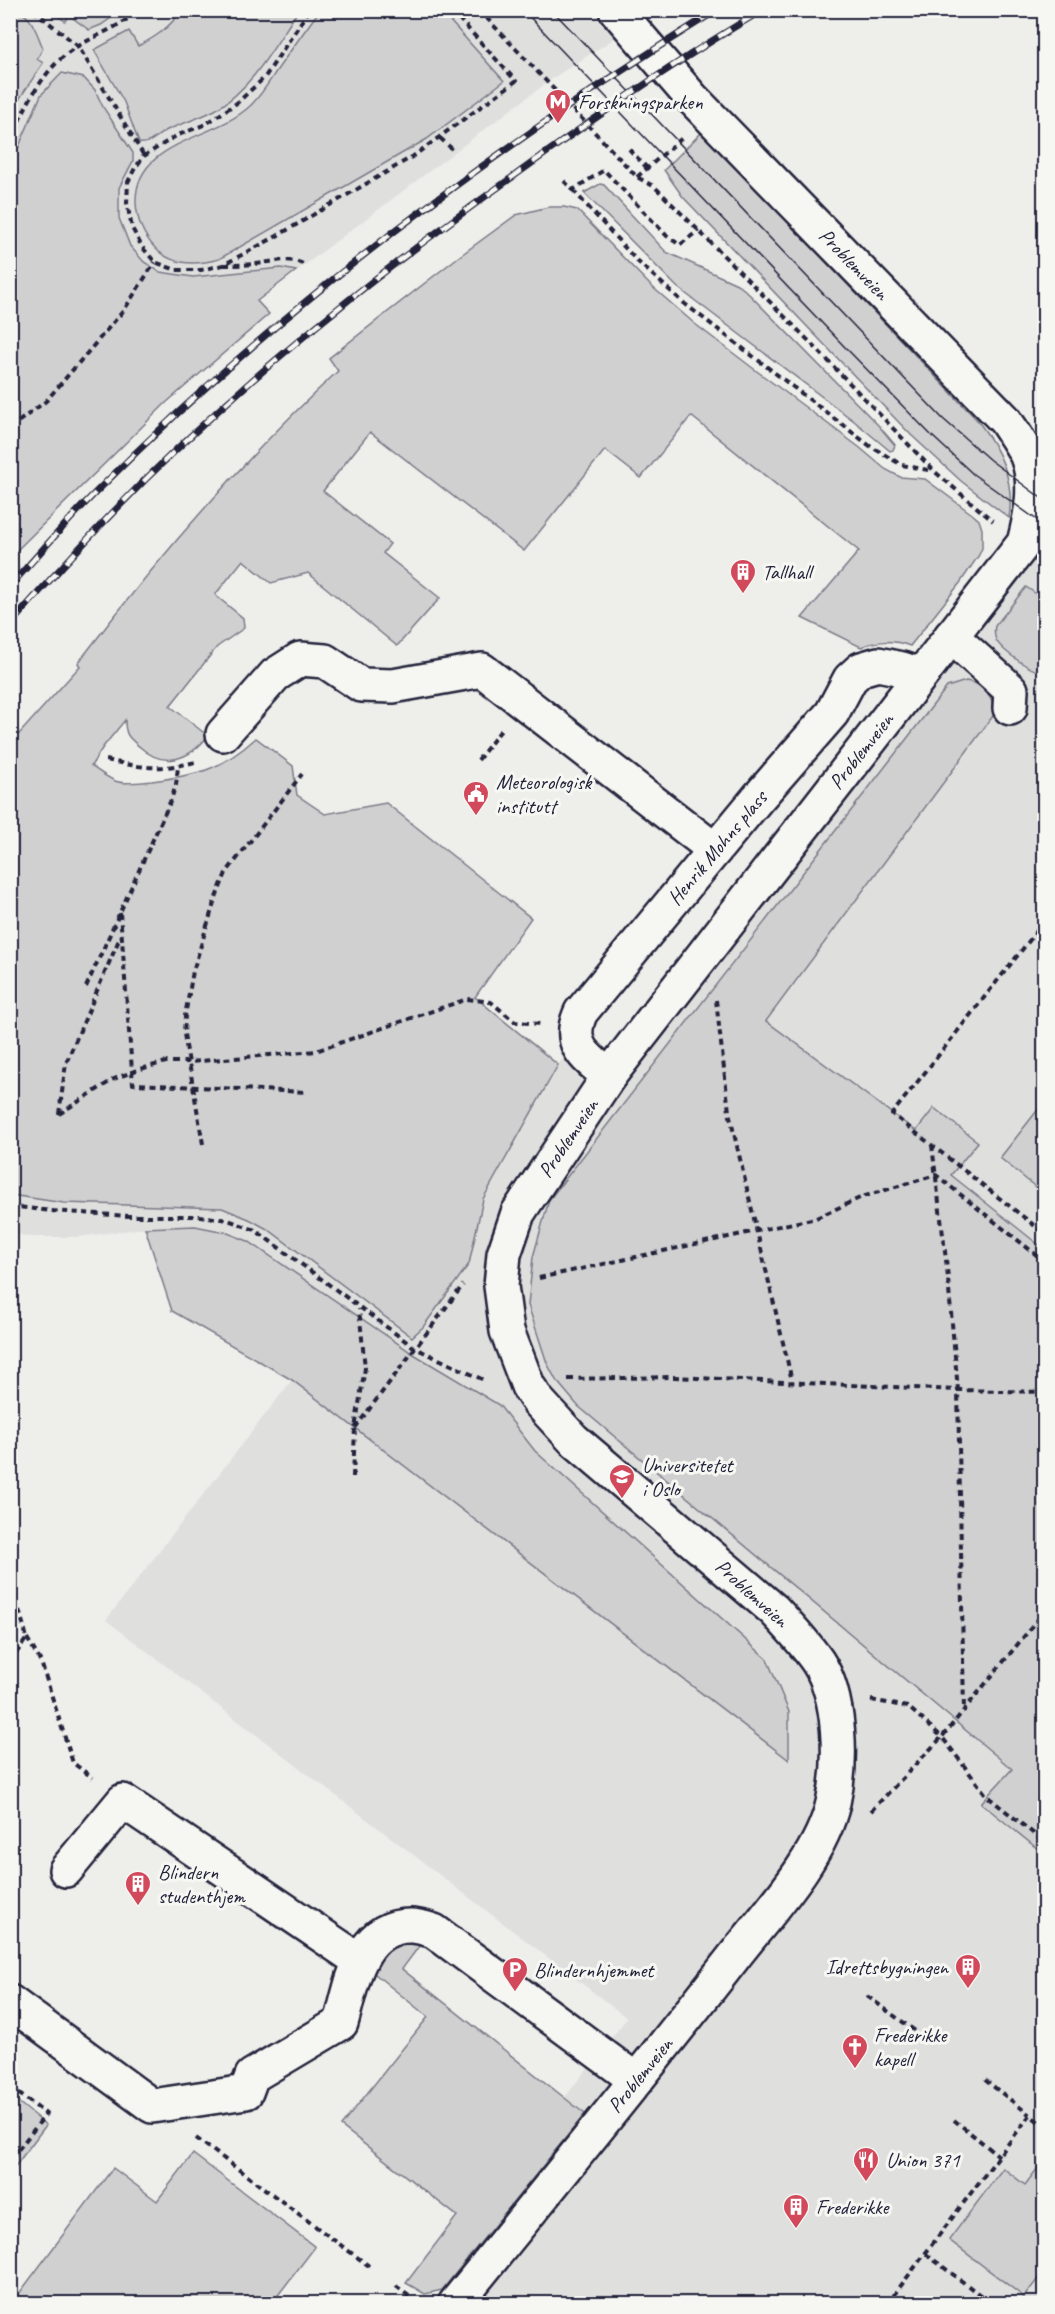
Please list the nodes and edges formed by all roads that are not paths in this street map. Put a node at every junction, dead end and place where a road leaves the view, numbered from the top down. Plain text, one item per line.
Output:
1 (616, 10) edge
2 (951, 636) junction
3 (920, 675) junction
4 (1010, 708) dead end
5 (223, 734) road end
6 (715, 850) junction
7 (609, 1076) junction
8 (66, 1870) dead end
9 (360, 1961) junction
10 (10, 2002) edge
11 (636, 2080) junction
12 (455, 2304) edge

1 - 2 street, Problemveien
2 - 3 street, Problemveien
2 - 4 street
3 - 6 street, Henrik Mohns plass
3 - 7 street, Problemveien
5 - 6 street
6 - 7 street, Henrik Mohns plass
7 - 11 street, Problemveien
8 - 9 street
9 - 10 street
9 - 11 street
11 - 12 street, Problemveien

